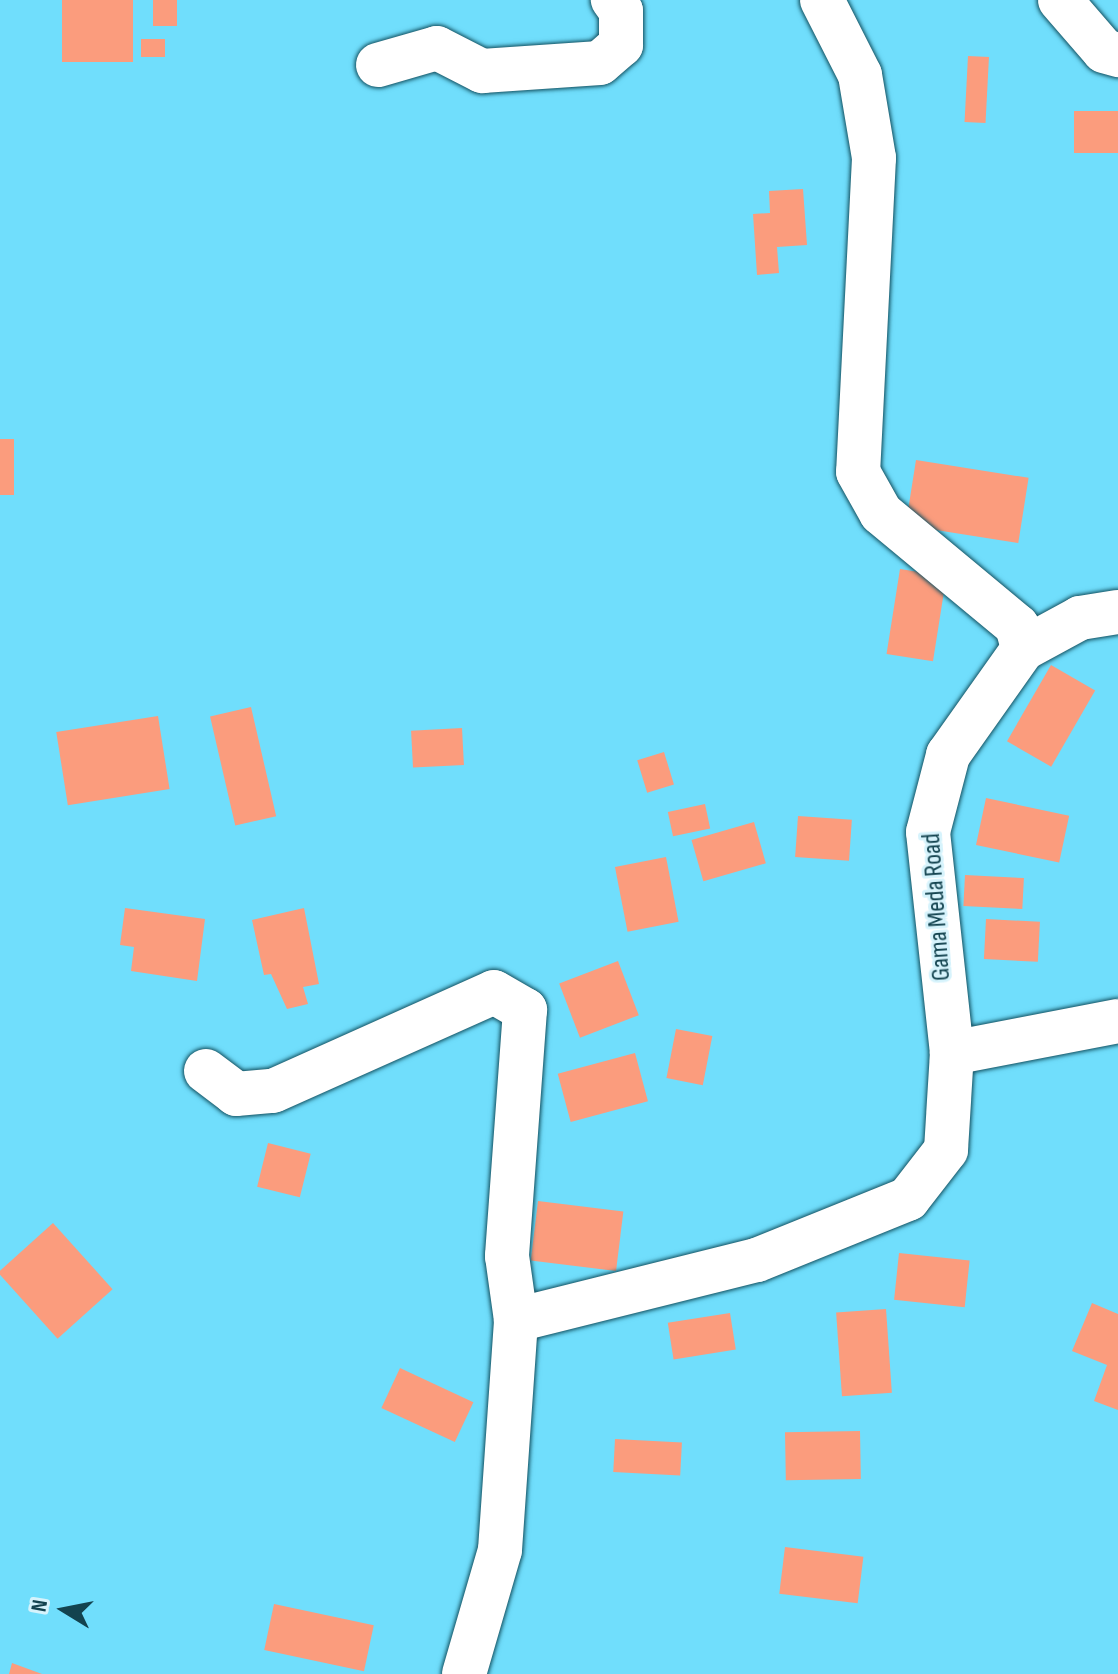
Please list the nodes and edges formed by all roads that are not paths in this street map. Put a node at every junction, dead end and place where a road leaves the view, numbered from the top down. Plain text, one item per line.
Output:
1 (613, 0) edge
2 (822, 0) edge
3 (1060, 0) edge
4 (1118, 55) edge
5 (378, 65) dead end
6 (1118, 612) edge
7 (1023, 649) junction
8 (1118, 1021) edge
9 (952, 1053) junction
10 (206, 1071) dead end
11 (516, 1320) junction
12 (464, 1674) edge

1 - 5 street
2 - 7 street
3 - 4 street
6 - 7 street, Gama Meda Road
7 - 9 street, Gama Meda Road
8 - 9 street
9 - 11 street, Gama Meda Road
10 - 11 street
11 - 12 street

